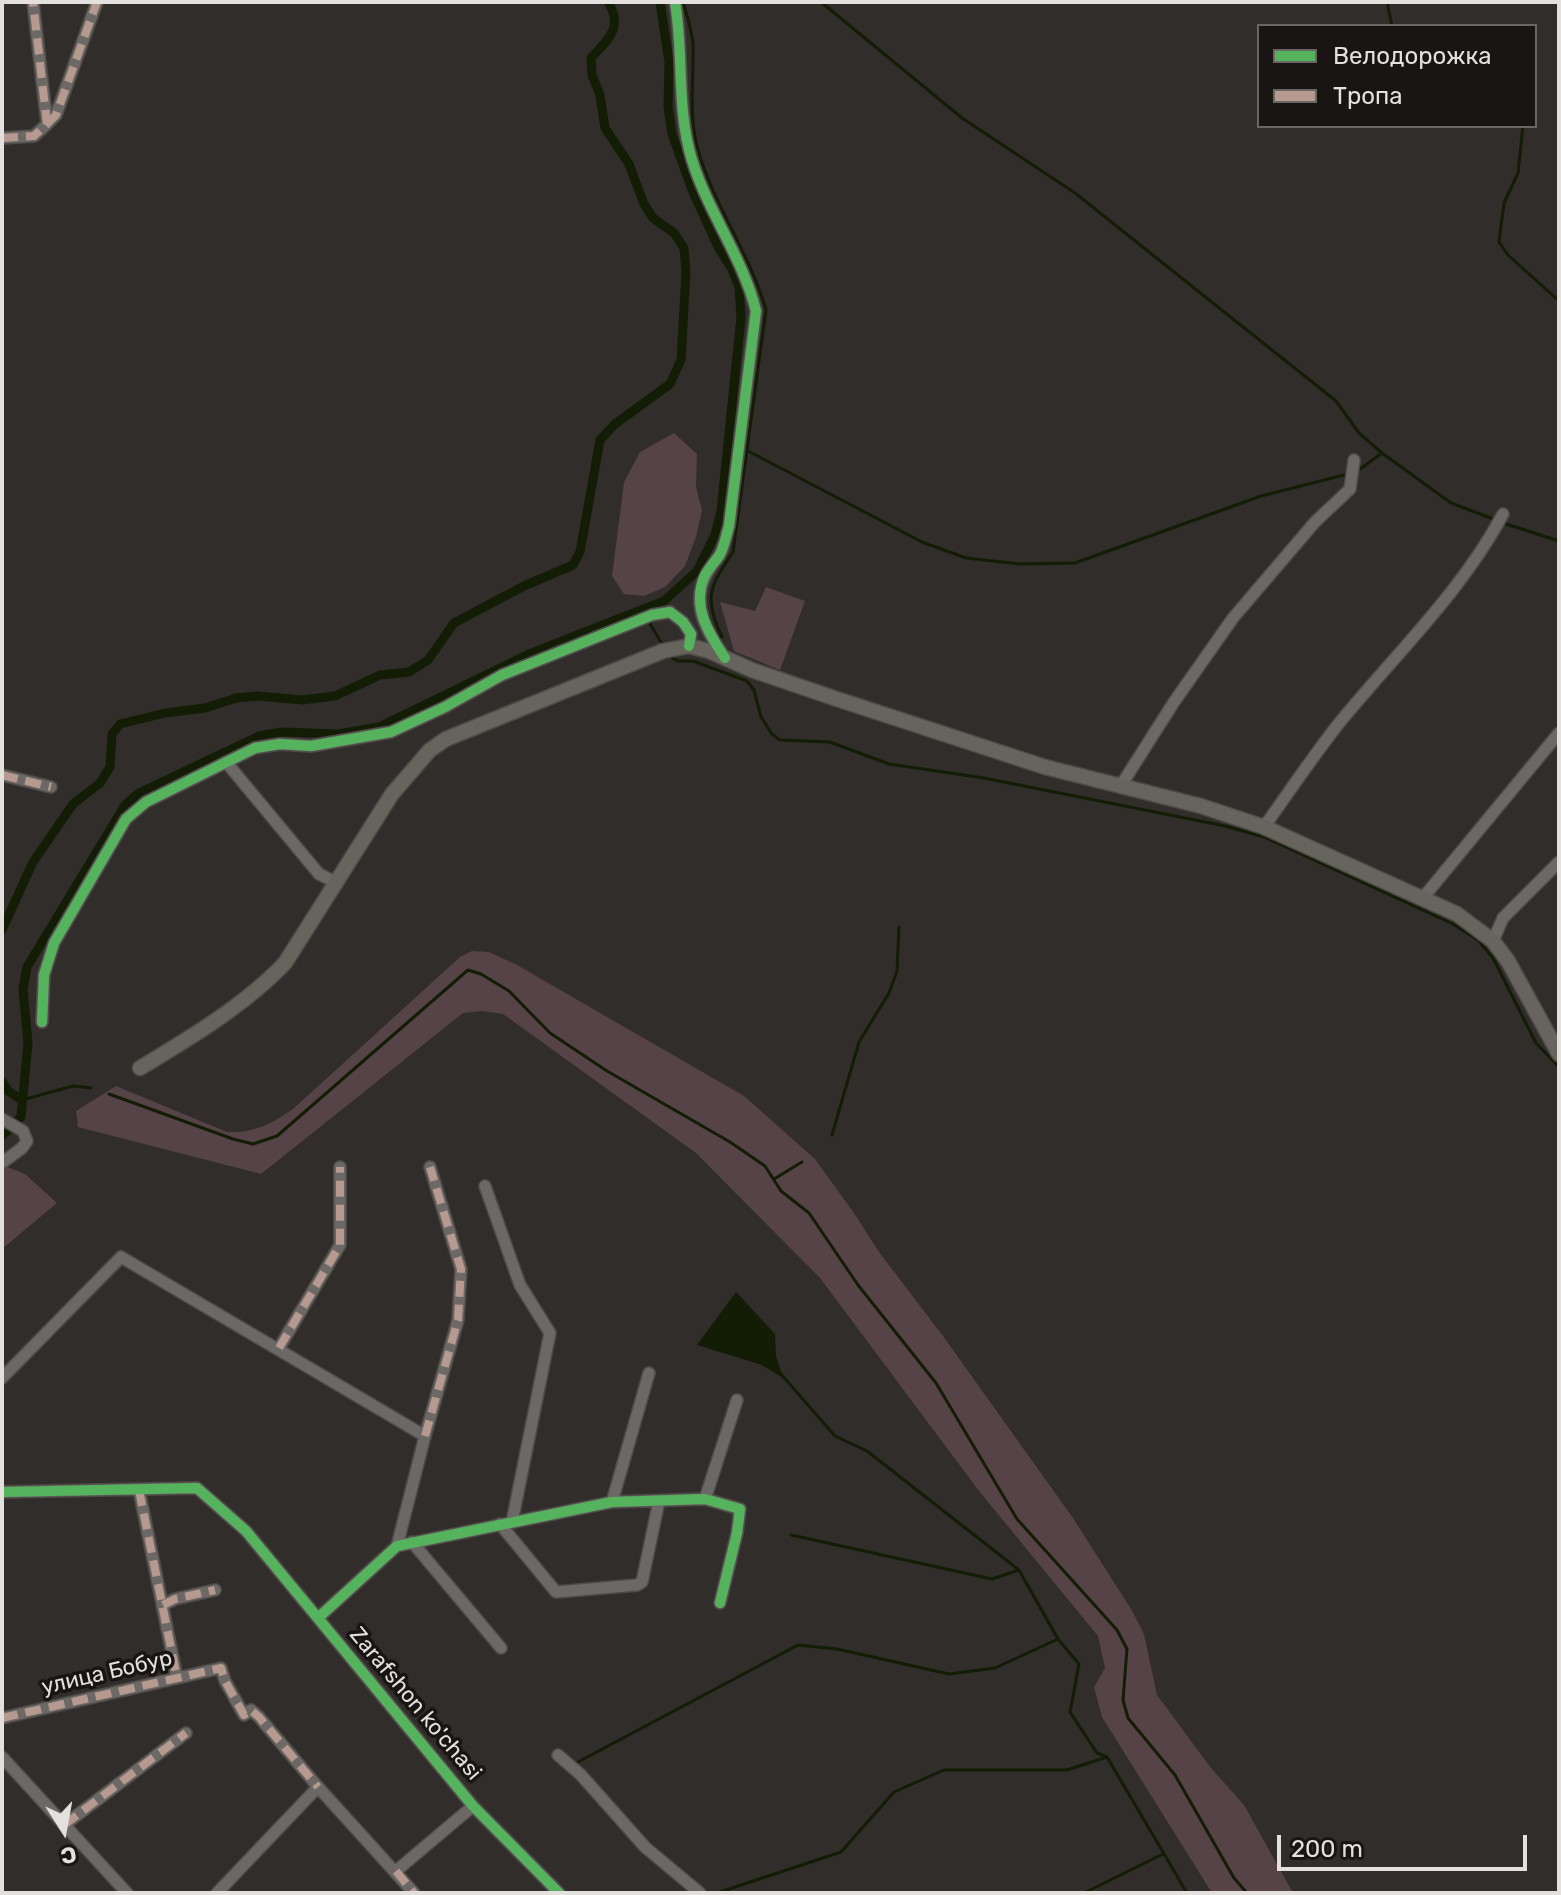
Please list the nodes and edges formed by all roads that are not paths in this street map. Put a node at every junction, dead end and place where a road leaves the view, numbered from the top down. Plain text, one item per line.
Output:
1 (33, 2) edge
2 (97, 2) edge
3 (675, 2) edge
4 (47, 124) junction
5 (2, 138) edge
6 (1354, 460) dead end
7 (1503, 514) dead end
8 (710, 635) junction
9 (690, 640) junction
10 (725, 658) junction
11 (1559, 733) edge
12 (226, 762) junction
13 (2, 775) edge
14 (51, 787) dead end
15 (1120, 787) junction
16 (1264, 827) junction
17 (1559, 862) edge
18 (337, 883) junction
19 (1422, 899) junction
20 (1493, 941) junction
21 (42, 1022) dead end
22 (1559, 1054) edge
23 (140, 1068) dead end
24 (4, 1120) edge
25 (3, 1162) edge
26 (340, 1167) dead end
27 (430, 1167) dead end
28 (485, 1186) dead end
29 (279, 1348) junction
30 (649, 1373) dead end
31 (2, 1378) edge
32 (737, 1400) dead end
33 (425, 1436) junction
34 (139, 1490) junction
35 (2, 1492) edge
36 (705, 1499) junction
37 (659, 1501) junction
38 (612, 1502) junction
39 (506, 1523) junction
40 (412, 1542) junction
41 (397, 1546) junction
42 (215, 1590) dead end
43 (720, 1603) dead end
44 (163, 1605) junction
45 (318, 1618) junction
46 (501, 1648) dead end
47 (177, 1678) junction
48 (2, 1718) edge
49 (186, 1733) dead end
50 (558, 1755) dead end
51 (2, 1757) edge
52 (318, 1787) junction
53 (473, 1806) junction
54 (64, 1825) junction
55 (396, 1871) junction
56 (410, 1891) edge
57 (127, 1893) edge
58 (217, 1893) edge
59 (559, 1893) edge
60 (700, 1893) edge

1 - 4 street
2 - 4 street
3 - 8 street
4 - 5 street
6 - 15 street
7 - 16 street
8 - 9 street
8 - 10 street
9 - 10 main road
9 - 12 street
9 - 18 main road
10 - 15 main road
11 - 19 street
12 - 18 street
12 - 21 street
13 - 14 street
15 - 16 main road
16 - 19 main road
17 - 20 street
18 - 23 main road
19 - 20 main road
20 - 22 main road
24 - 25 street
26 - 29 street
27 - 33 street
28 - 39 street
29 - 31 street
29 - 33 street
30 - 38 street
32 - 36 street
33 - 41 street
34 - 35 street, Zarafshon ko'chasi
34 - 44 street
34 - 45 street, Zarafshon ko'chasi
36 - 37 street
36 - 43 street
37 - 38 street
37 - 39 street
38 - 39 street
39 - 40 street
40 - 41 street
40 - 46 street
41 - 45 street
42 - 44 street
44 - 47 street
45 - 53 street, Zarafshon ko'chasi
47 - 48 street, улица Бобур
47 - 52 street, улица Бобур
49 - 54 street
50 - 60 street
51 - 54 street
52 - 55 street
52 - 58 street
53 - 55 street
53 - 59 street, Zarafshon ko'chasi
54 - 57 street
55 - 56 street

